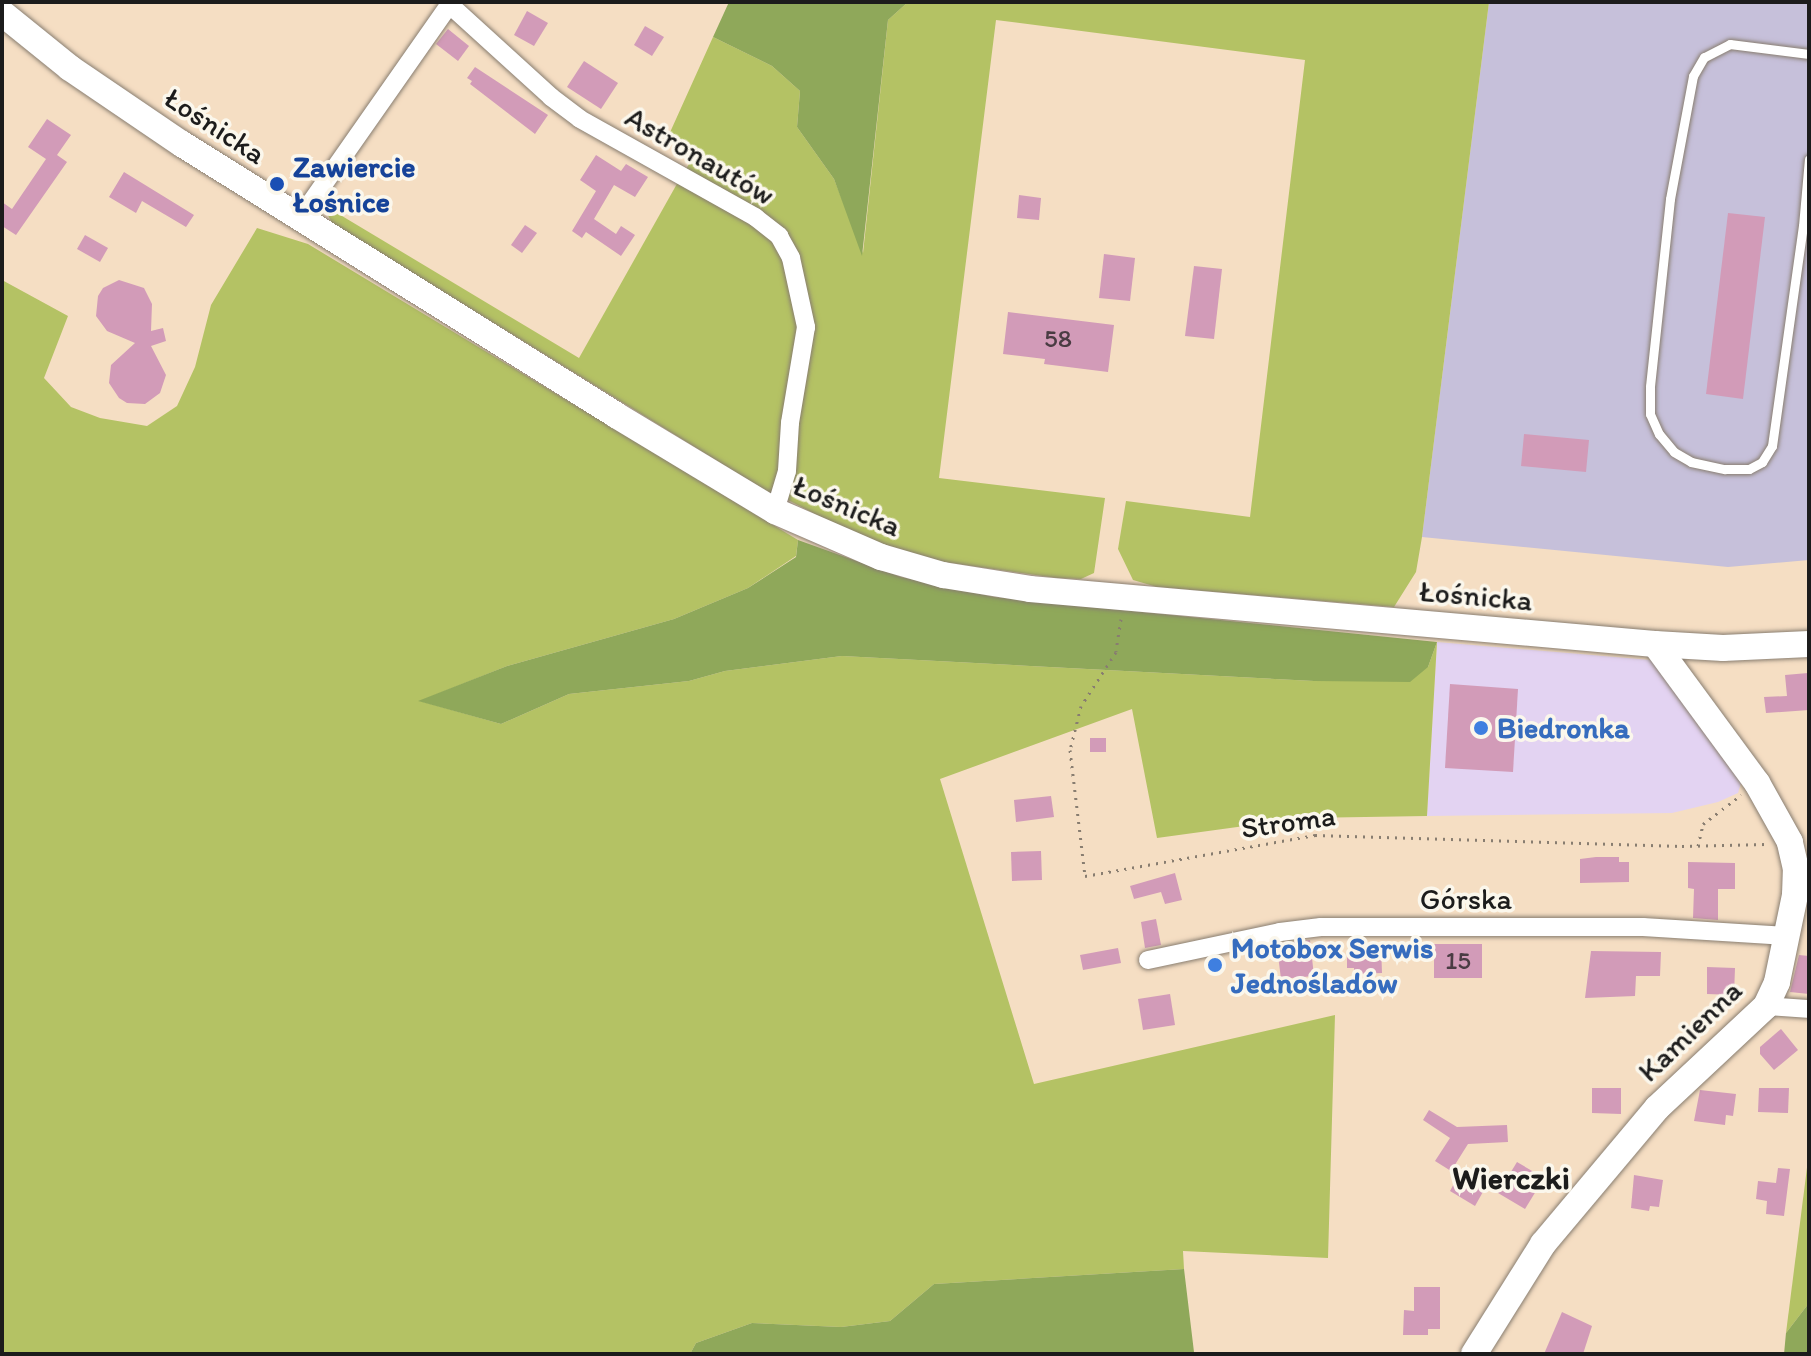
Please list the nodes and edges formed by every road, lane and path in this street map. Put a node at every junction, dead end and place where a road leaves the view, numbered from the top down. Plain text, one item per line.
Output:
1 (450, 3) edge
2 (2, 13) edge
3 (1809, 54) edge
4 (1809, 159) edge
5 (300, 218) junction
6 (1806, 226) edge
7 (775, 511) junction
8 (1122, 598) junction
9 (1655, 644) junction
10 (1809, 644) edge
11 (1757, 783) junction
12 (1790, 842) junction
13 (1698, 846) junction
14 (1787, 936) junction
15 (1148, 960) dead end
16 (1766, 1006) junction
17 (1809, 1009) edge
18 (1474, 1354) edge

1 - 5 street, Astronautów
1 - 7 street, Astronautów
2 - 5 street, Łośnicka
3 - 6 lane
4 - 6 lane
5 - 7 street, Łośnicka
7 - 8 street, Łośnicka
8 - 9 street, Łośnicka
8 - 13 path, Stroma
9 - 10 street, Łośnicka
9 - 11 street, Kamienna
11 - 12 street, Kamienna
11 - 13 path
12 - 13 path, Stroma
12 - 14 street, Kamienna
14 - 15 street, Górska
14 - 16 street, Kamienna
16 - 17 street
16 - 18 street, Kamienna

